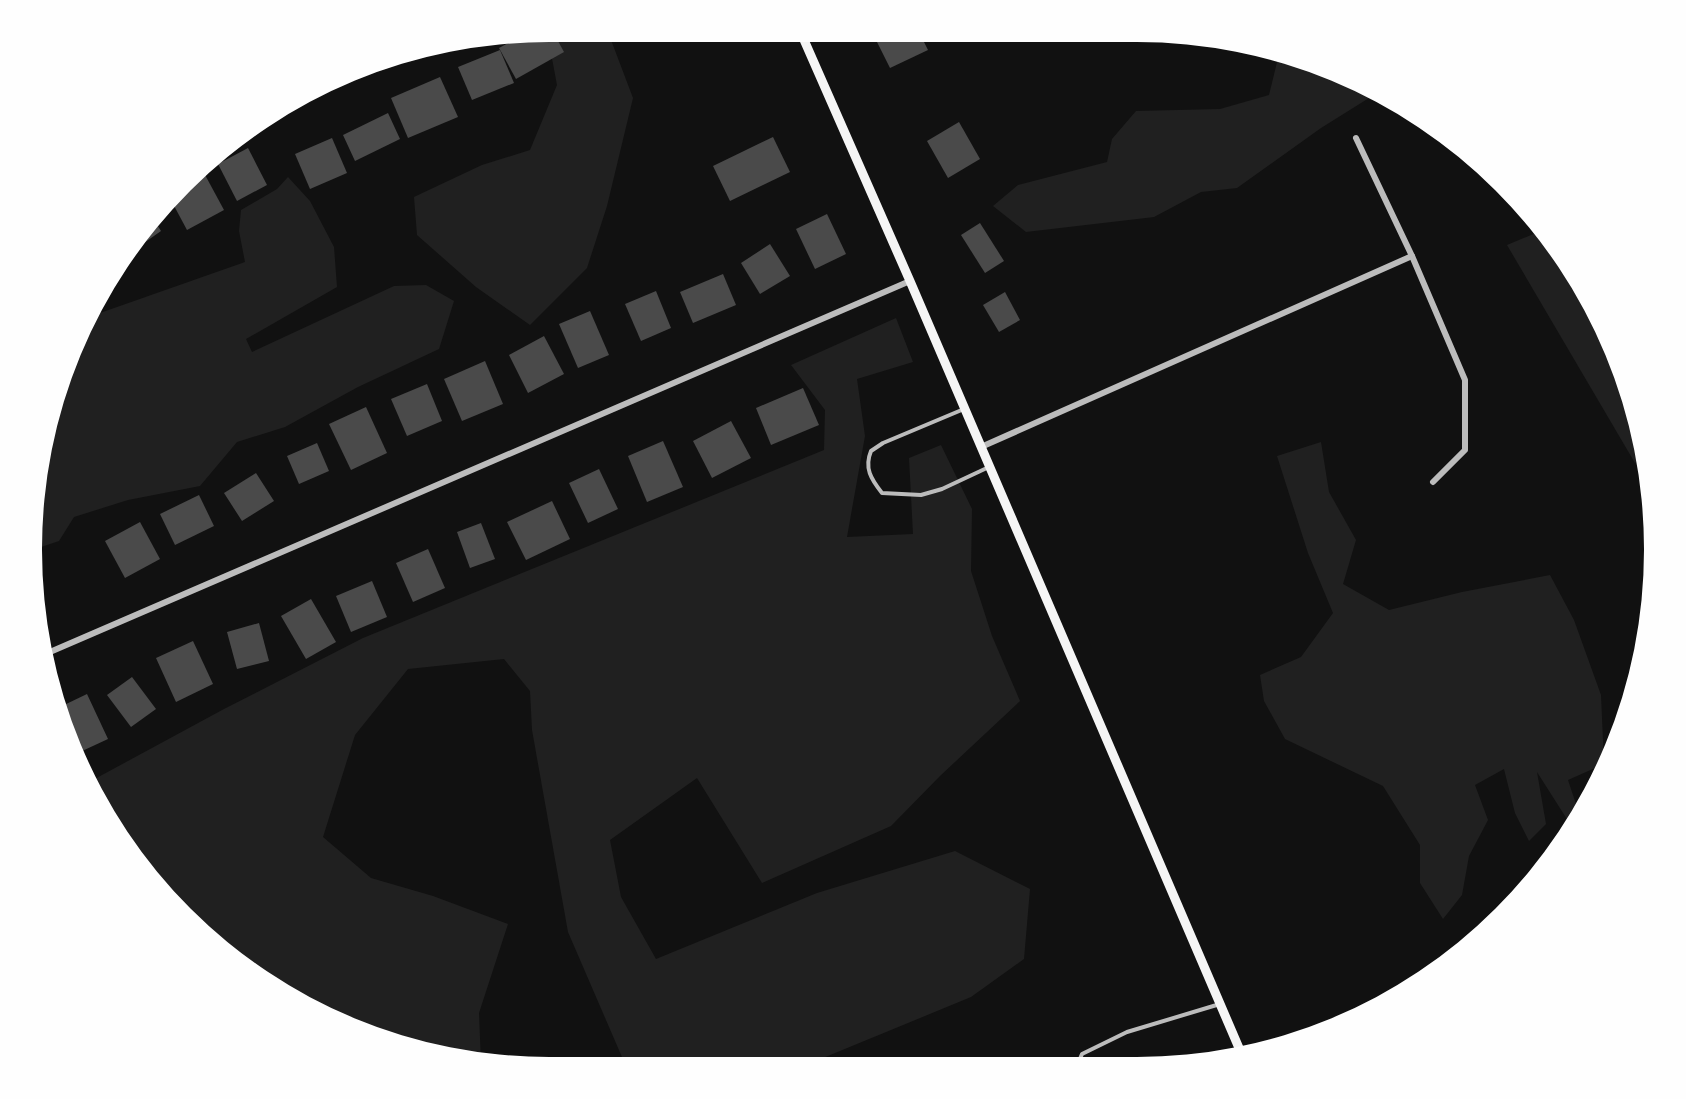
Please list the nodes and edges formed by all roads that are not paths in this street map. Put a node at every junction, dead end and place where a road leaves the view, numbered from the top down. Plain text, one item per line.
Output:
1 (805, 42) edge
2 (1356, 138) dead end
3 (1412, 256) junction
4 (910, 281) junction
5 (964, 409) junction
6 (981, 447) junction
7 (989, 467) junction
8 (1433, 482) dead end
9 (52, 651) edge
10 (1220, 1003) junction
11 (1239, 1046) edge
12 (1081, 1057) edge

1 - 4 main road
2 - 3 street
3 - 6 street
3 - 8 street
4 - 5 main road
4 - 9 street
5 - 6 main road
5 - 7 lane
6 - 7 main road
7 - 10 main road
10 - 11 main road
10 - 12 lane

